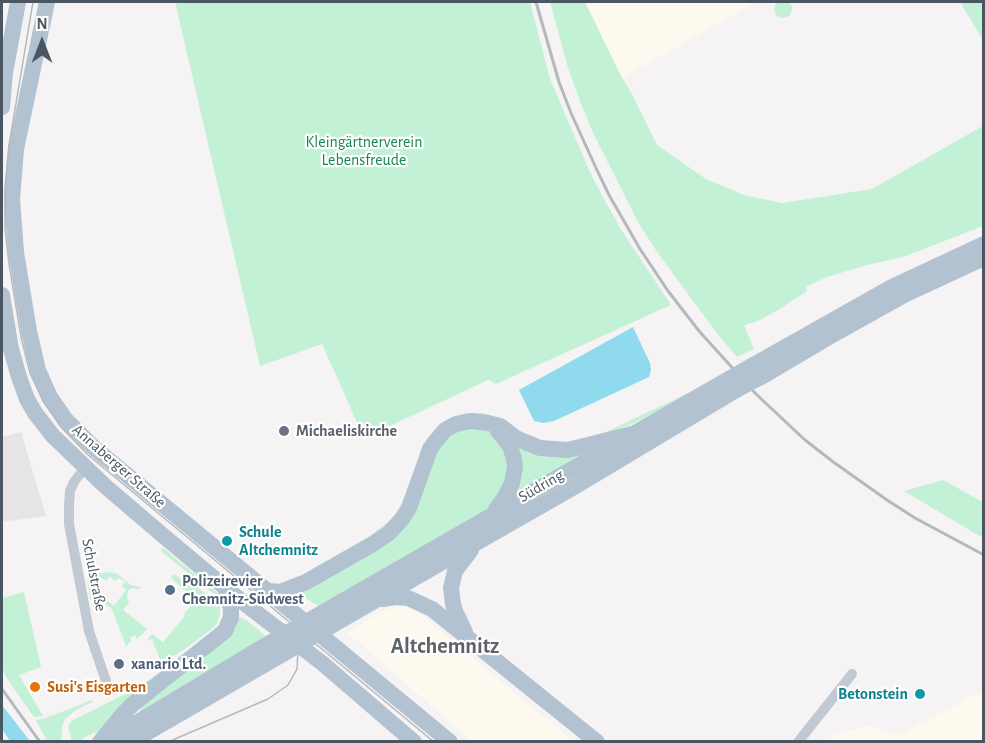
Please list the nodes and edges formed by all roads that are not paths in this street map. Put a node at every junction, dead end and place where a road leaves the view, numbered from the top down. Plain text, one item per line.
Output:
1 (18, 2) edge
2 (47, 2) edge
3 (2, 107) edge
4 (984, 244) edge
5 (984, 258) edge
6 (2, 296) edge
7 (755, 372) junction
8 (734, 384) junction
9 (488, 423) junction
10 (632, 434) junction
11 (85, 468) junction
12 (492, 514) junction
13 (449, 540) junction
14 (477, 542) junction
15 (420, 575) junction
16 (306, 582) junction
17 (225, 587) junction
18 (268, 591) junction
19 (379, 599) junction
20 (349, 607) junction
21 (432, 609) junction
22 (303, 621) junction
23 (466, 636) junction
24 (257, 660) junction
25 (852, 674) dead end
26 (109, 690) dead end
27 (102, 741) edge
28 (131, 741) edge
29 (414, 741) edge
30 (450, 741) edge
31 (597, 741) edge
32 (798, 741) edge

1 - 3 main road
2 - 18 main road, Annaberger Straße
4 - 7 main road, Südring
5 - 7 main road, Südring
6 - 11 main road, Annaberger Straße
7 - 8 main road, Südring, bridge
8 - 10 main road, Südring
8 - 14 main road, Südring
9 - 10 main road
9 - 12 main road
9 - 16 main road
10 - 12 main road, Südring
11 - 17 main road, Annaberger Straße
11 - 26 street, Schulstraße
12 - 13 main road, Südring
13 - 15 main road
13 - 20 main road, Südring
14 - 15 main road, Südring
14 - 23 main road
15 - 19 main road, Südring
15 - 21 main road
16 - 18 main road
16 - 22 main road
17 - 27 main road
17 - 29 main road, Annaberger Straße
18 - 22 main road, Annaberger Straße
19 - 20 main road, Südring
19 - 21 main road
20 - 24 main road, Südring, bridge
21 - 23 main road
22 - 30 main road, Annaberger Straße
23 - 31 main road
24 - 27 main road, Südring
24 - 28 main road, Südring
25 - 32 street

